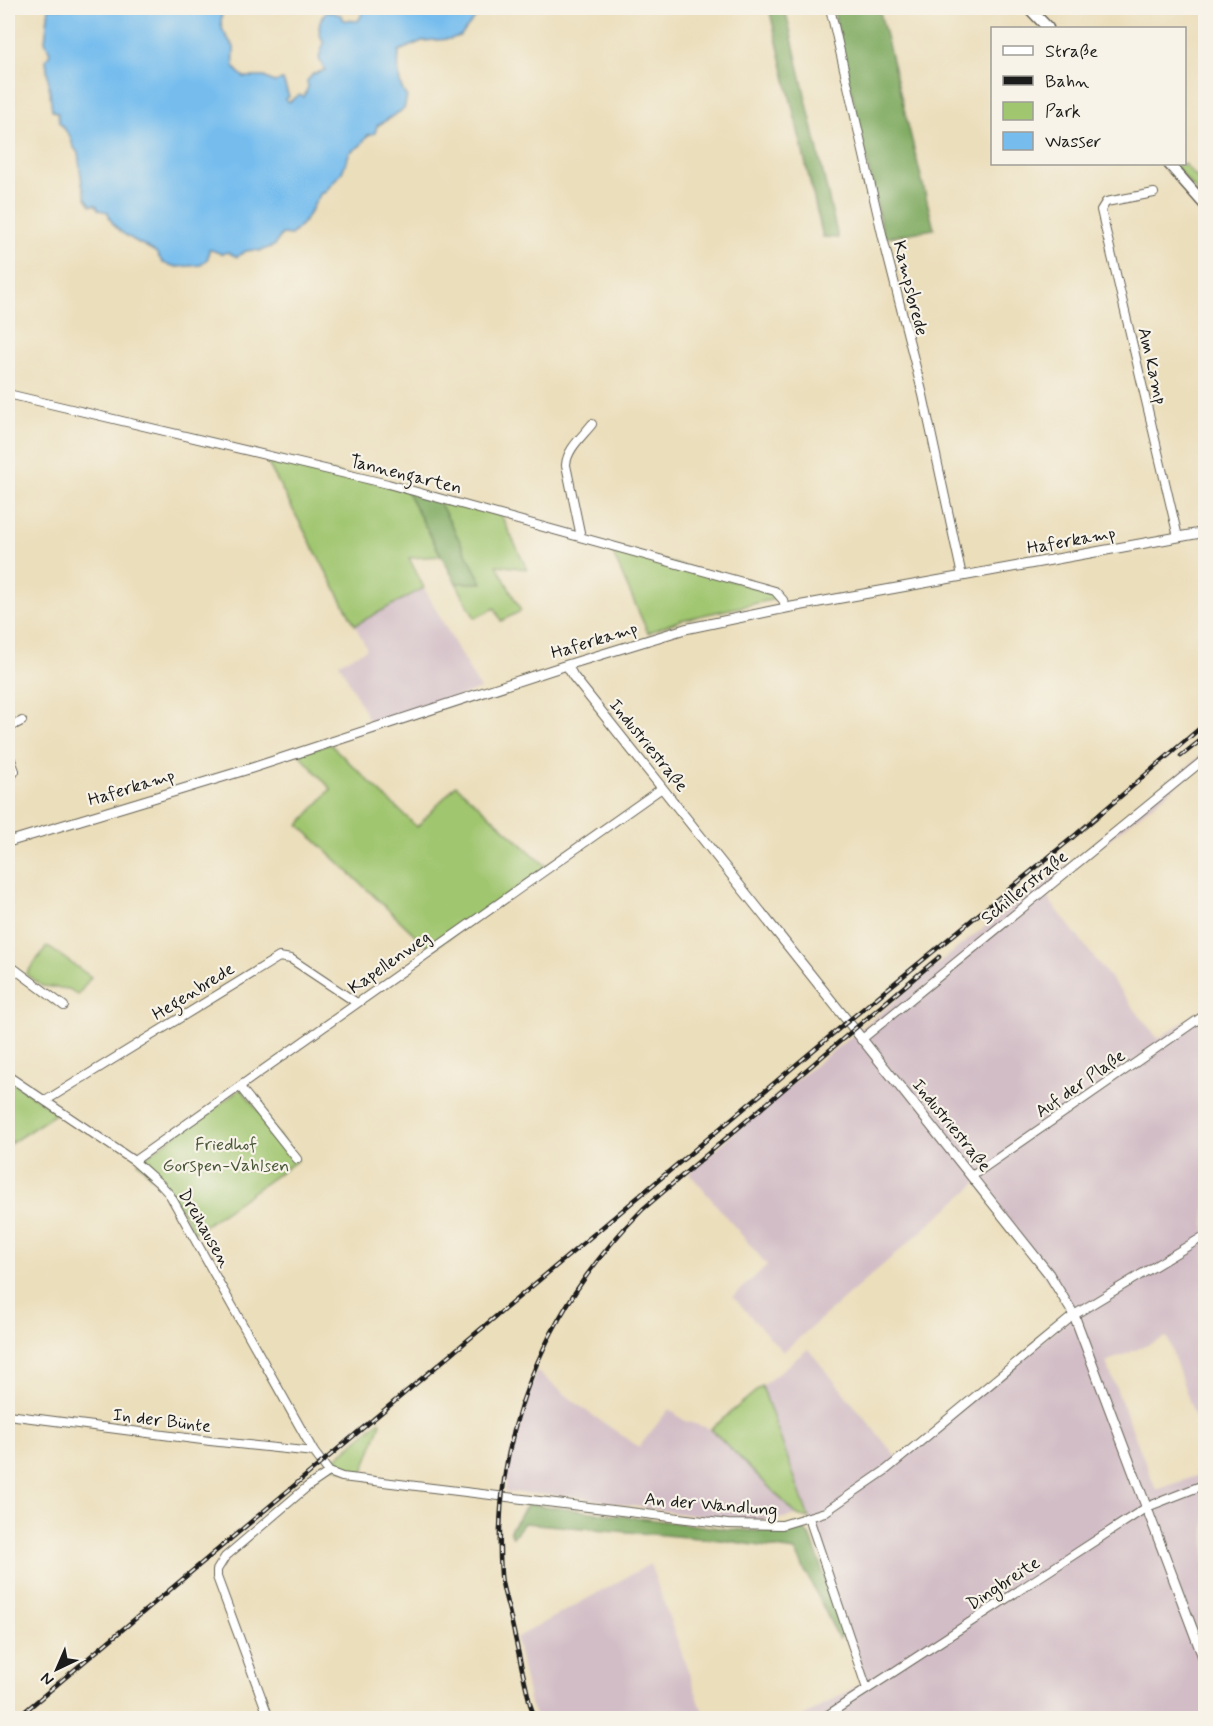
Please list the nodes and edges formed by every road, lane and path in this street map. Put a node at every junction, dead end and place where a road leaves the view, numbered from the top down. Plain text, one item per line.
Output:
1 (830, 8) edge
2 (1029, 8) edge
3 (1047, 27) edge
4 (1170, 165) edge
5 (1154, 193) dead end
6 (1206, 206) edge
7 (8, 394) edge
8 (592, 424) dead end
9 (1206, 532) edge
10 (581, 537) junction
11 (1178, 537) junction
12 (962, 576) junction
13 (786, 608) junction
14 (567, 665) junction
15 (22, 721) dead end
16 (8, 728) edge
17 (8, 752) edge
18 (1206, 758) edge
19 (8, 781) edge
20 (662, 788) junction
21 (8, 842) edge
22 (8, 964) edge
23 (357, 1003) junction
24 (64, 1006) dead end
25 (1206, 1014) edge
26 (861, 1040) junction
27 (8, 1076) edge
28 (240, 1088) junction
29 (45, 1101) junction
30 (297, 1159) dead end
31 (134, 1161) junction
32 (972, 1176) junction
33 (1206, 1235) edge
34 (1074, 1315) junction
35 (8, 1415) edge
36 (314, 1452) junction
37 (329, 1472) junction
38 (1206, 1484) edge
39 (1147, 1507) junction
40 (809, 1518) junction
41 (1206, 1665) edge
42 (867, 1689) junction
43 (269, 1719) edge
44 (823, 1719) edge

1 - 12 street, Kampsbrede
2 - 3 main road
4 - 6 main road
5 - 11 street, Am Kamp
7 - 10 street, Tannengarten
8 - 10 street
9 - 11 street, Haferkamp
10 - 13 street, Tannengarten
11 - 12 street, Haferkamp
12 - 13 street, Haferkamp
13 - 14 street, Haferkamp
14 - 20 street, Industriestraße
14 - 21 street, Haferkamp
15 - 16 street
17 - 19 street
18 - 26 street, Schillerstraße
20 - 23 street, Kapellenweg
20 - 26 street, Industriestraße
22 - 24 street
23 - 28 street, Kapellenweg
23 - 29 street, Hegenbrede
25 - 32 street, Auf der Plaße
26 - 32 street, Industriestraße
27 - 29 street, Dreihausen
28 - 30 street
28 - 31 street, Kapellenweg
29 - 31 street, Dreihausen
31 - 36 street, Dreihausen
32 - 34 street, Industriestraße
33 - 34 street, An der Wandlung
34 - 39 street, Industriestraße
34 - 40 street, An der Wandlung
35 - 36 street, In der Bünte
36 - 37 street
37 - 40 street, An der Wandlung
37 - 43 street
38 - 39 street, Dingbreite
39 - 41 street, Industriestraße
39 - 42 street, Dingbreite
40 - 42 street
42 - 44 street, Dingbreite

